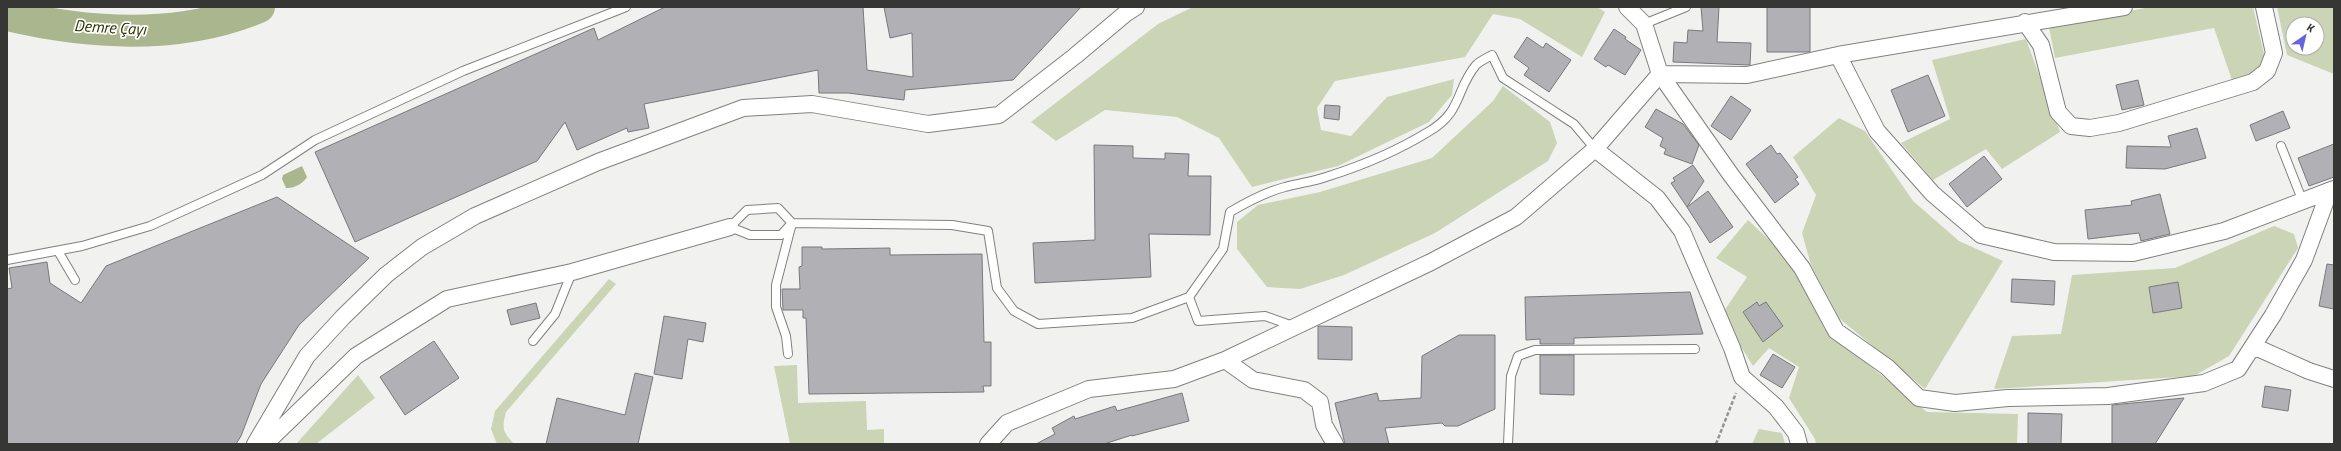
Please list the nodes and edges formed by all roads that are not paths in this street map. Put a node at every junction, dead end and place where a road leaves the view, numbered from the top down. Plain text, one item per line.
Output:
1 (626, 7) edge
2 (1136, 7) edge
3 (1627, 7) edge
4 (1686, 7) edge
5 (2124, 7) edge
6 (2264, 7) edge
7 (2026, 22) junction
8 (1644, 24) junction
9 (1838, 55) junction
10 (1660, 74) junction
11 (2281, 146) dead end
12 (1595, 149) junction
13 (2332, 191) edge
14 (2303, 202) junction
15 (792, 223) junction
16 (730, 227) junction
17 (58, 251) junction
18 (7, 260) edge
19 (572, 272) junction
20 (75, 280) dead end
21 (1189, 297) junction
22 (1293, 326) junction
23 (533, 341) dead end
24 (2253, 346) junction
25 (1695, 349) dead end
26 (788, 354) dead end
27 (1225, 360) junction
28 (2334, 379) edge
29 (255, 444) edge
30 (265, 444) edge
31 (988, 444) edge
32 (1335, 444) edge
33 (1508, 444) edge
34 (1799, 444) edge

1 - 17 lane
2 - 29 street
3 - 8 street
4 - 8 lane
5 - 7 street
6 - 7 street
7 - 9 street
8 - 10 street
9 - 10 street
9 - 14 street
10 - 12 street
10 - 24 street
11 - 14 lane
12 - 21 lane
12 - 22 street
12 - 34 street
13 - 14 street
13 - 24 street
15 - 16 lane
15 - 16 lane
15 - 21 lane
15 - 26 lane
16 - 19 street
17 - 18 lane
17 - 20 lane
19 - 23 lane
19 - 30 street
21 - 22 lane
22 - 27 street
24 - 28 street
25 - 33 lane
27 - 31 street
27 - 32 street

